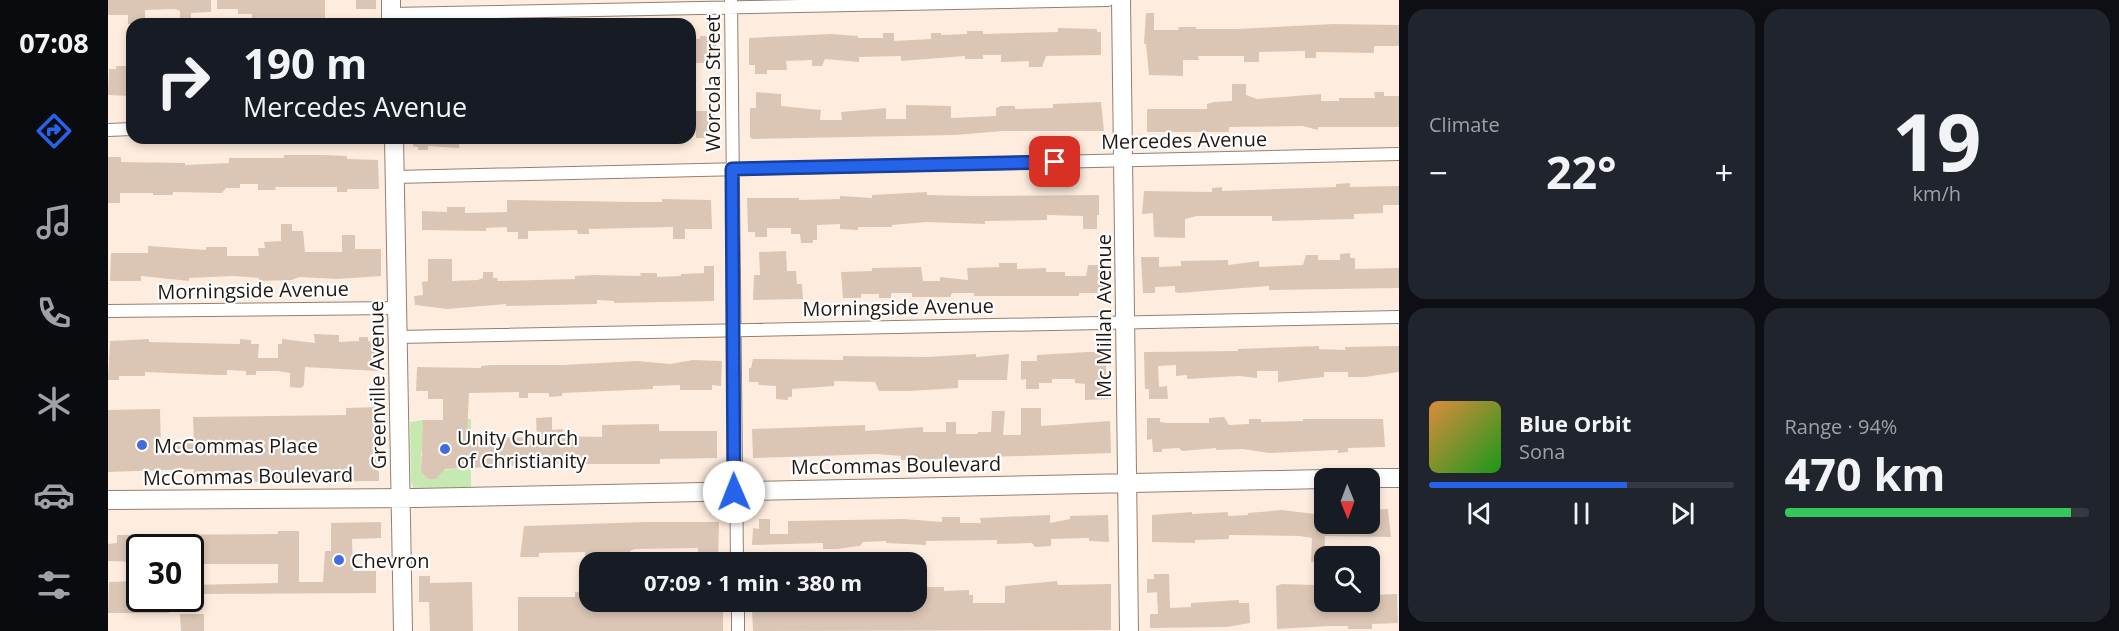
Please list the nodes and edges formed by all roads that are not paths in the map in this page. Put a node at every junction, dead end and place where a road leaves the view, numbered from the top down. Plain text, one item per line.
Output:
1 (1108, 0) edge
2 (1121, 0) edge
3 (731, 4) edge
4 (391, 13) edge
5 (108, 129) edge
6 (126, 129) edge
7 (394, 144) edge
8 (1399, 154) edge
9 (1124, 161) junction
10 (732, 169) junction
11 (395, 177) junction
12 (397, 308) junction
13 (108, 311) edge
14 (1399, 317) edge
15 (1124, 322) junction
16 (733, 330) junction
17 (398, 338) junction
18 (1380, 478) edge
19 (1399, 478) edge
20 (1314, 479) edge
21 (1128, 482) junction
22 (734, 492) junction
23 (402, 497) junction
24 (108, 500) edge
25 (737, 552) edge
26 (738, 612) edge
27 (403, 631) edge
28 (738, 631) edge
29 (1129, 631) edge

1 - 3 street
2 - 9 street, Mc Millan Avenue
3 - 4 street
3 - 10 street, Worcola Street
5 - 6 street
7 - 11 street, Greenville Avenue
8 - 9 street, Mercedes Avenue
9 - 10 street, Mercedes Avenue
9 - 15 street, Mc Millan Avenue
10 - 11 street, Mercedes Avenue
10 - 16 street, Worcola Street
11 - 12 street, Greenville Avenue
12 - 13 street, Morningside Avenue
12 - 17 street, Greenville Avenue
14 - 15 street, Morningside Avenue
15 - 16 street, Morningside Avenue
15 - 21 street, Mc Millan Avenue
16 - 17 street, Morningside Avenue
16 - 22 street, Worcola Street
17 - 23 street, Greenville Avenue
18 - 19 street
20 - 21 street, McCommas Boulevard
21 - 22 street, McCommas Boulevard
21 - 29 street, Mc Millan Avenue
22 - 23 street, McCommas Boulevard
22 - 25 street, Worcola Street
23 - 24 street, McCommas Boulevard
23 - 27 street, Greenville Avenue
26 - 28 street

